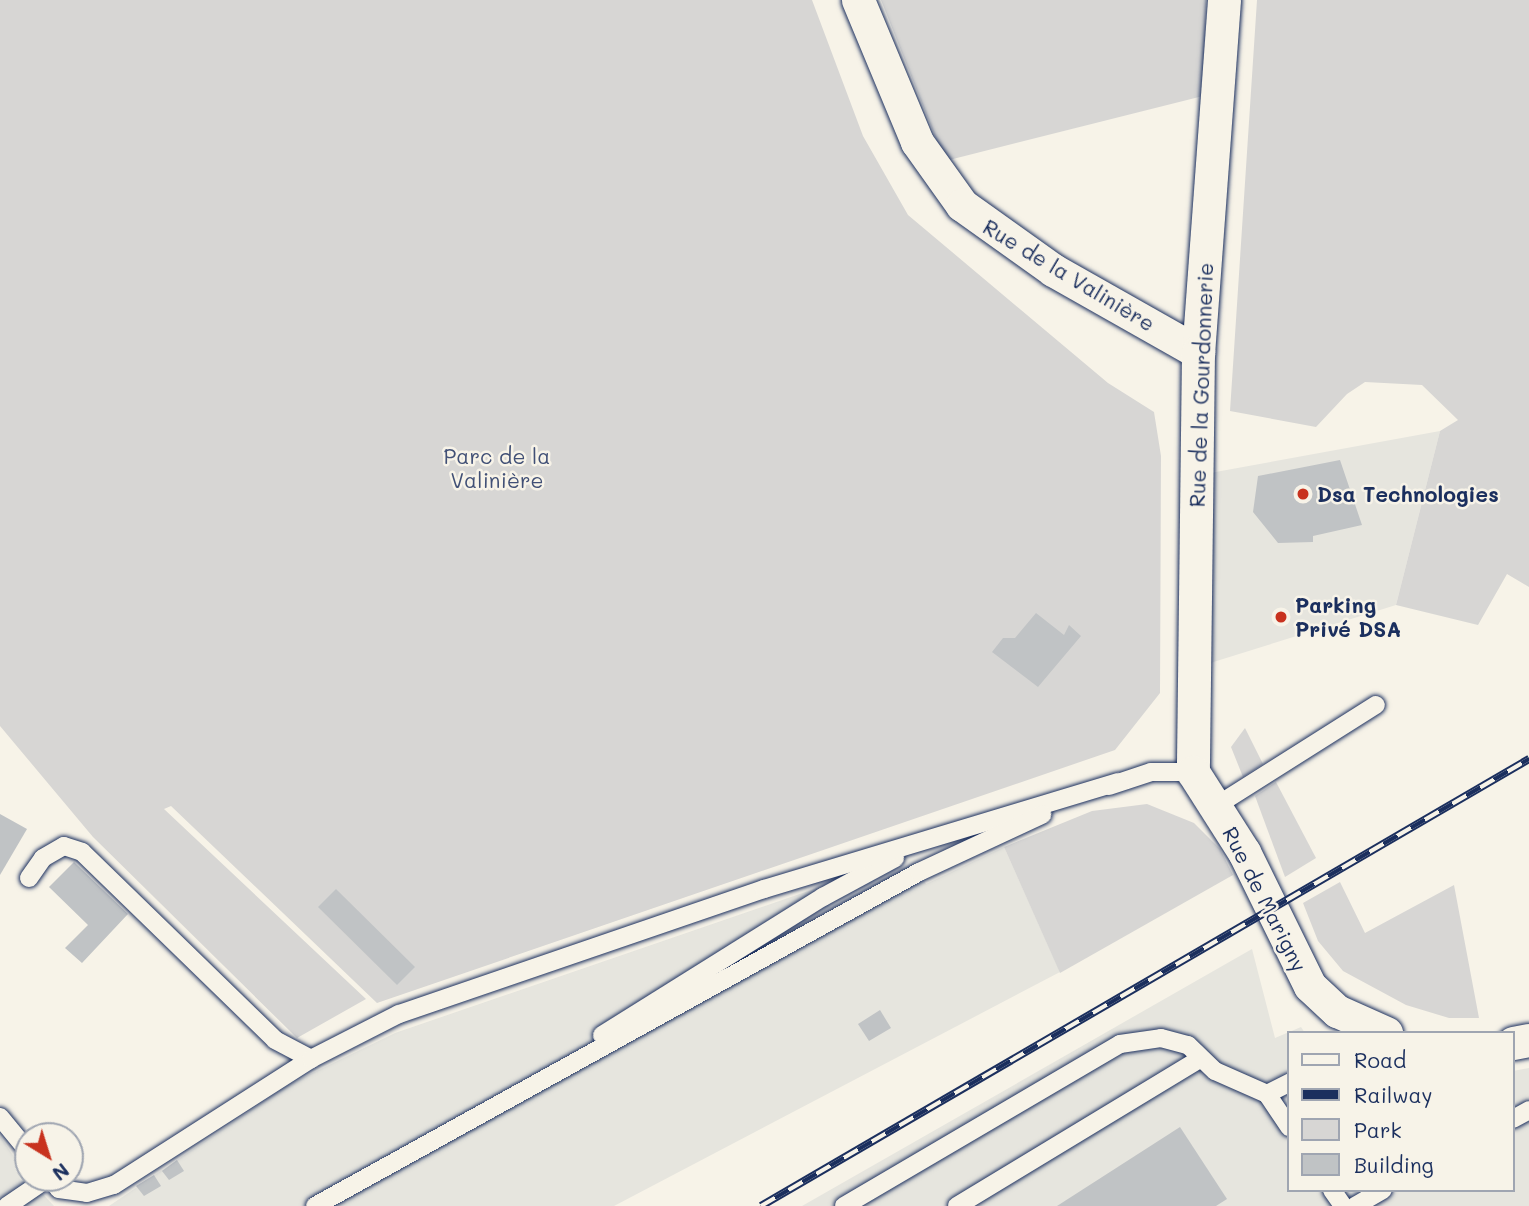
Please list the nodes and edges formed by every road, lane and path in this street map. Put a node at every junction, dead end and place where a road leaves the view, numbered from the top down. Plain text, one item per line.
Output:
1 (858, 0) edge
2 (1224, 0) edge
3 (1198, 352) junction
4 (1376, 705) dead end
5 (1193, 772) junction
6 (1118, 782) junction
7 (1216, 806) junction
8 (928, 839) junction
9 (29, 878) dead end
10 (1382, 1031) edge
11 (1201, 1058) junction
12 (311, 1059) junction
13 (1288, 1084) edge
14 (1267, 1094) junction
15 (0, 1117) edge
16 (1288, 1126) edge
17 (14, 1134) edge
18 (414, 1151) junction
19 (28, 1192) edge
20 (80, 1192) edge
21 (1380, 1192) edge
22 (6, 1206) edge
23 (315, 1206) edge
24 (844, 1206) edge
25 (957, 1206) edge
26 (1355, 1206) edge

1 - 3 street, Rue de la Valinière
2 - 3 street, Rue de la Gourdonnerie
3 - 5 street, Rue de la Gourdonnerie
4 - 7 lane
5 - 6 lane
5 - 7 street, Rue de Marigny
6 - 8 lane
6 - 18 lane
7 - 10 street, Rue de Marigny
8 - 12 lane
8 - 18 lane
9 - 12 lane
11 - 14 lane
11 - 24 lane
11 - 25 lane
12 - 20 lane
13 - 14 lane
14 - 16 lane
15 - 17 lane
18 - 23 lane
19 - 22 lane
21 - 26 lane

